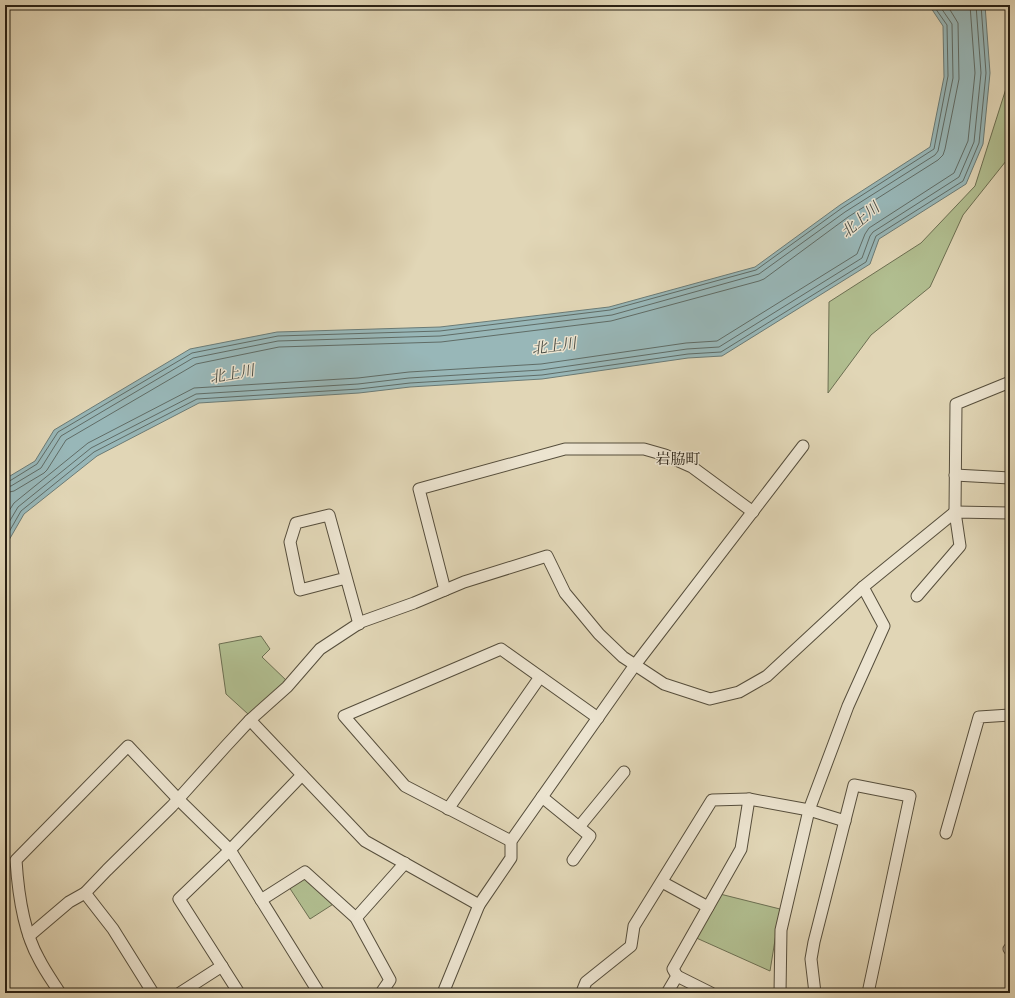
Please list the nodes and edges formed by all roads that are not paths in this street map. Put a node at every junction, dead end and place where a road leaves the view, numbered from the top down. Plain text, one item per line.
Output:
1 (1010, 382) edge
2 (803, 446) dead end
3 (955, 475) junction
4 (1010, 478) edge
5 (753, 512) junction
6 (955, 512) junction
7 (1010, 513) edge
8 (346, 578) junction
9 (863, 587) junction
10 (445, 590) junction
11 (917, 596) dead end
12 (358, 624) junction
13 (635, 665) junction
14 (540, 677) junction
15 (1010, 716) edge
16 (598, 718) junction
17 (250, 720) junction
18 (624, 772) dead end
19 (302, 775) junction
20 (542, 798) junction
21 (178, 799) junction
22 (749, 799) junction
23 (448, 809) junction
24 (809, 810) junction
25 (845, 821) junction
26 (579, 827) junction
27 (946, 833) dead end
28 (511, 841) junction
29 (230, 850) junction
30 (573, 860) dead end
31 (405, 863) junction
32 (662, 882) junction
33 (85, 893) junction
34 (261, 900) junction
35 (479, 905) junction
36 (708, 907) junction
37 (356, 918) junction
38 (29, 936) junction
39 (222, 966) junction
40 (677, 976) junction
41 (60, 993) edge
42 (153, 993) edge
43 (180, 993) edge
44 (239, 993) edge
45 (319, 993) edge
46 (381, 993) edge
47 (443, 993) edge
48 (583, 993) edge
49 (667, 993) edge
50 (711, 993) edge
51 (780, 993) edge
52 (815, 993) edge
53 (868, 993) edge

1 - 3 street
2 - 5 street
3 - 4 street
3 - 6 street
5 - 10 street
5 - 13 street
6 - 7 street
6 - 9 street
6 - 11 street
8 - 8 street
8 - 12 street
9 - 13 street
9 - 24 street
10 - 12 street
10 - 13 street
12 - 17 street
13 - 16 street
14 - 16 street
14 - 23 street
14 - 23 street
15 - 27 street
16 - 20 street
17 - 19 street
17 - 21 street
18 - 26 street
19 - 29 street
19 - 31 street
20 - 26 street
20 - 28 street
21 - 29 street
21 - 33 street
21 - 38 street
22 - 24 street
22 - 32 street
22 - 36 street
23 - 28 street
24 - 25 street
24 - 51 street
25 - 52 street
25 - 53 street
26 - 30 street
28 - 35 street
29 - 34 street
29 - 39 street
31 - 35 street
31 - 37 street
32 - 36 street
32 - 48 street
33 - 38 street
33 - 42 street
34 - 37 street
34 - 45 street
35 - 47 street
36 - 40 street
37 - 46 street
38 - 41 street
39 - 43 street
39 - 44 street
40 - 49 street
40 - 50 street

